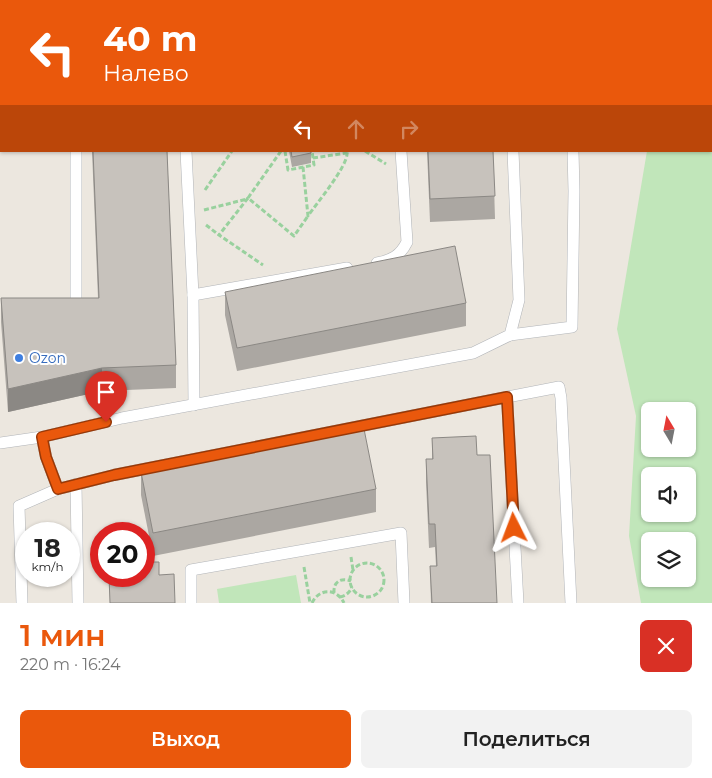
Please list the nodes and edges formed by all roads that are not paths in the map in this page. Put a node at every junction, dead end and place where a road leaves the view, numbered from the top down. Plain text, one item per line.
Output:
1 (76, 152) edge
2 (186, 152) edge
3 (401, 152) edge
4 (513, 152) edge
5 (573, 152) edge
6 (193, 295) junction
7 (76, 301) edge
8 (510, 334) junction
9 (507, 397) junction
10 (194, 405) junction
11 (42, 437) junction
12 (0, 443) edge
13 (76, 484) junction
14 (58, 489) junction
15 (22, 603) edge
16 (78, 603) edge
17 (191, 603) edge
18 (404, 603) edge
19 (518, 603) edge
20 (571, 603) edge

1 - 7 lane
2 - 6 lane
3 - 6 lane
4 - 8 lane
5 - 8 lane
6 - 10 lane
8 - 10 lane
9 - 13 lane
9 - 19 lane
9 - 20 lane
10 - 11 lane
11 - 12 lane
11 - 14 lane
13 - 14 lane
13 - 16 lane
14 - 15 lane
17 - 18 lane

